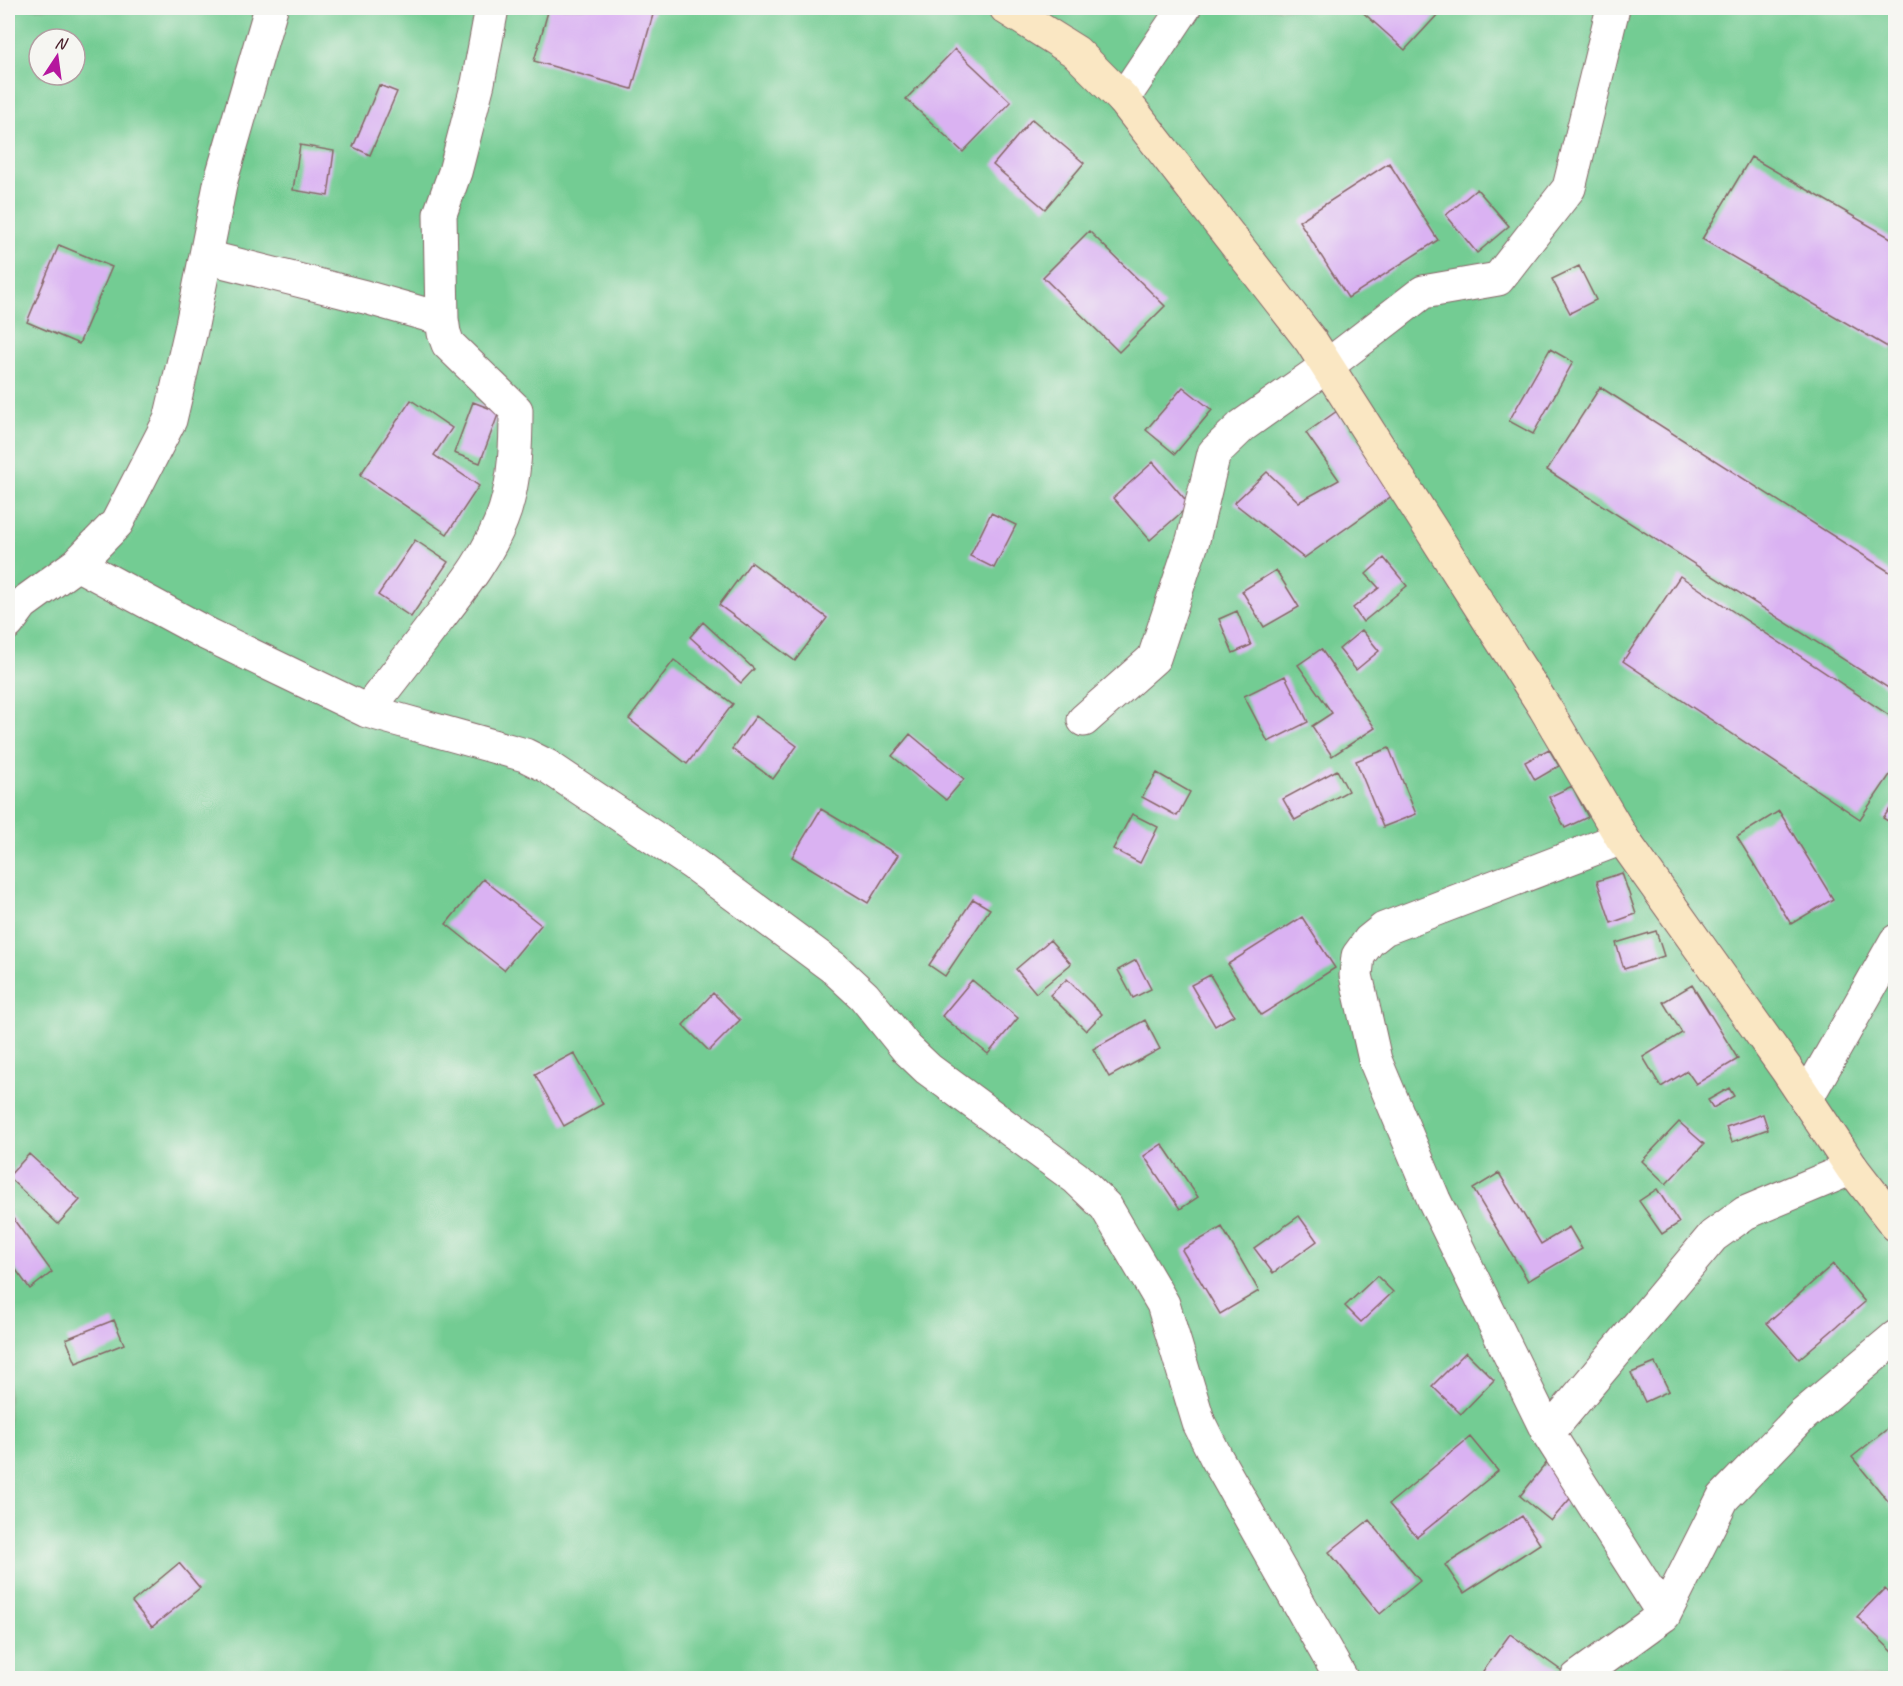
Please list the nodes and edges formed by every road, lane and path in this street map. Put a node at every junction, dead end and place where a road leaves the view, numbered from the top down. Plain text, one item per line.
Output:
1 (271, 8) edge
2 (492, 8) edge
3 (1010, 8) edge
4 (1184, 8) edge
5 (1613, 8) edge
6 (1123, 99) junction
7 (206, 257) junction
8 (442, 319) junction
9 (1327, 366) junction
10 (77, 564) junction
11 (12, 608) edge
12 (368, 711) junction
13 (1084, 720) dead end
14 (1622, 838) junction
15 (1896, 941) edge
16 (1806, 1099) junction
17 (1852, 1168) junction
18 (1896, 1225) edge
19 (1896, 1337) edge
20 (1548, 1433) junction
21 (1664, 1615) junction
22 (1341, 1678) edge
23 (1577, 1678) edge

1 - 7 street
2 - 8 street
3 - 6 street
4 - 6 street
5 - 9 street
6 - 9 street
7 - 8 street
7 - 10 street
8 - 12 street
9 - 13 street
9 - 14 street
10 - 11 street
10 - 12 street
12 - 22 street
14 - 16 street
14 - 20 street
15 - 16 street
16 - 17 street
17 - 18 street
17 - 20 street
19 - 21 street
20 - 21 street
21 - 23 street

